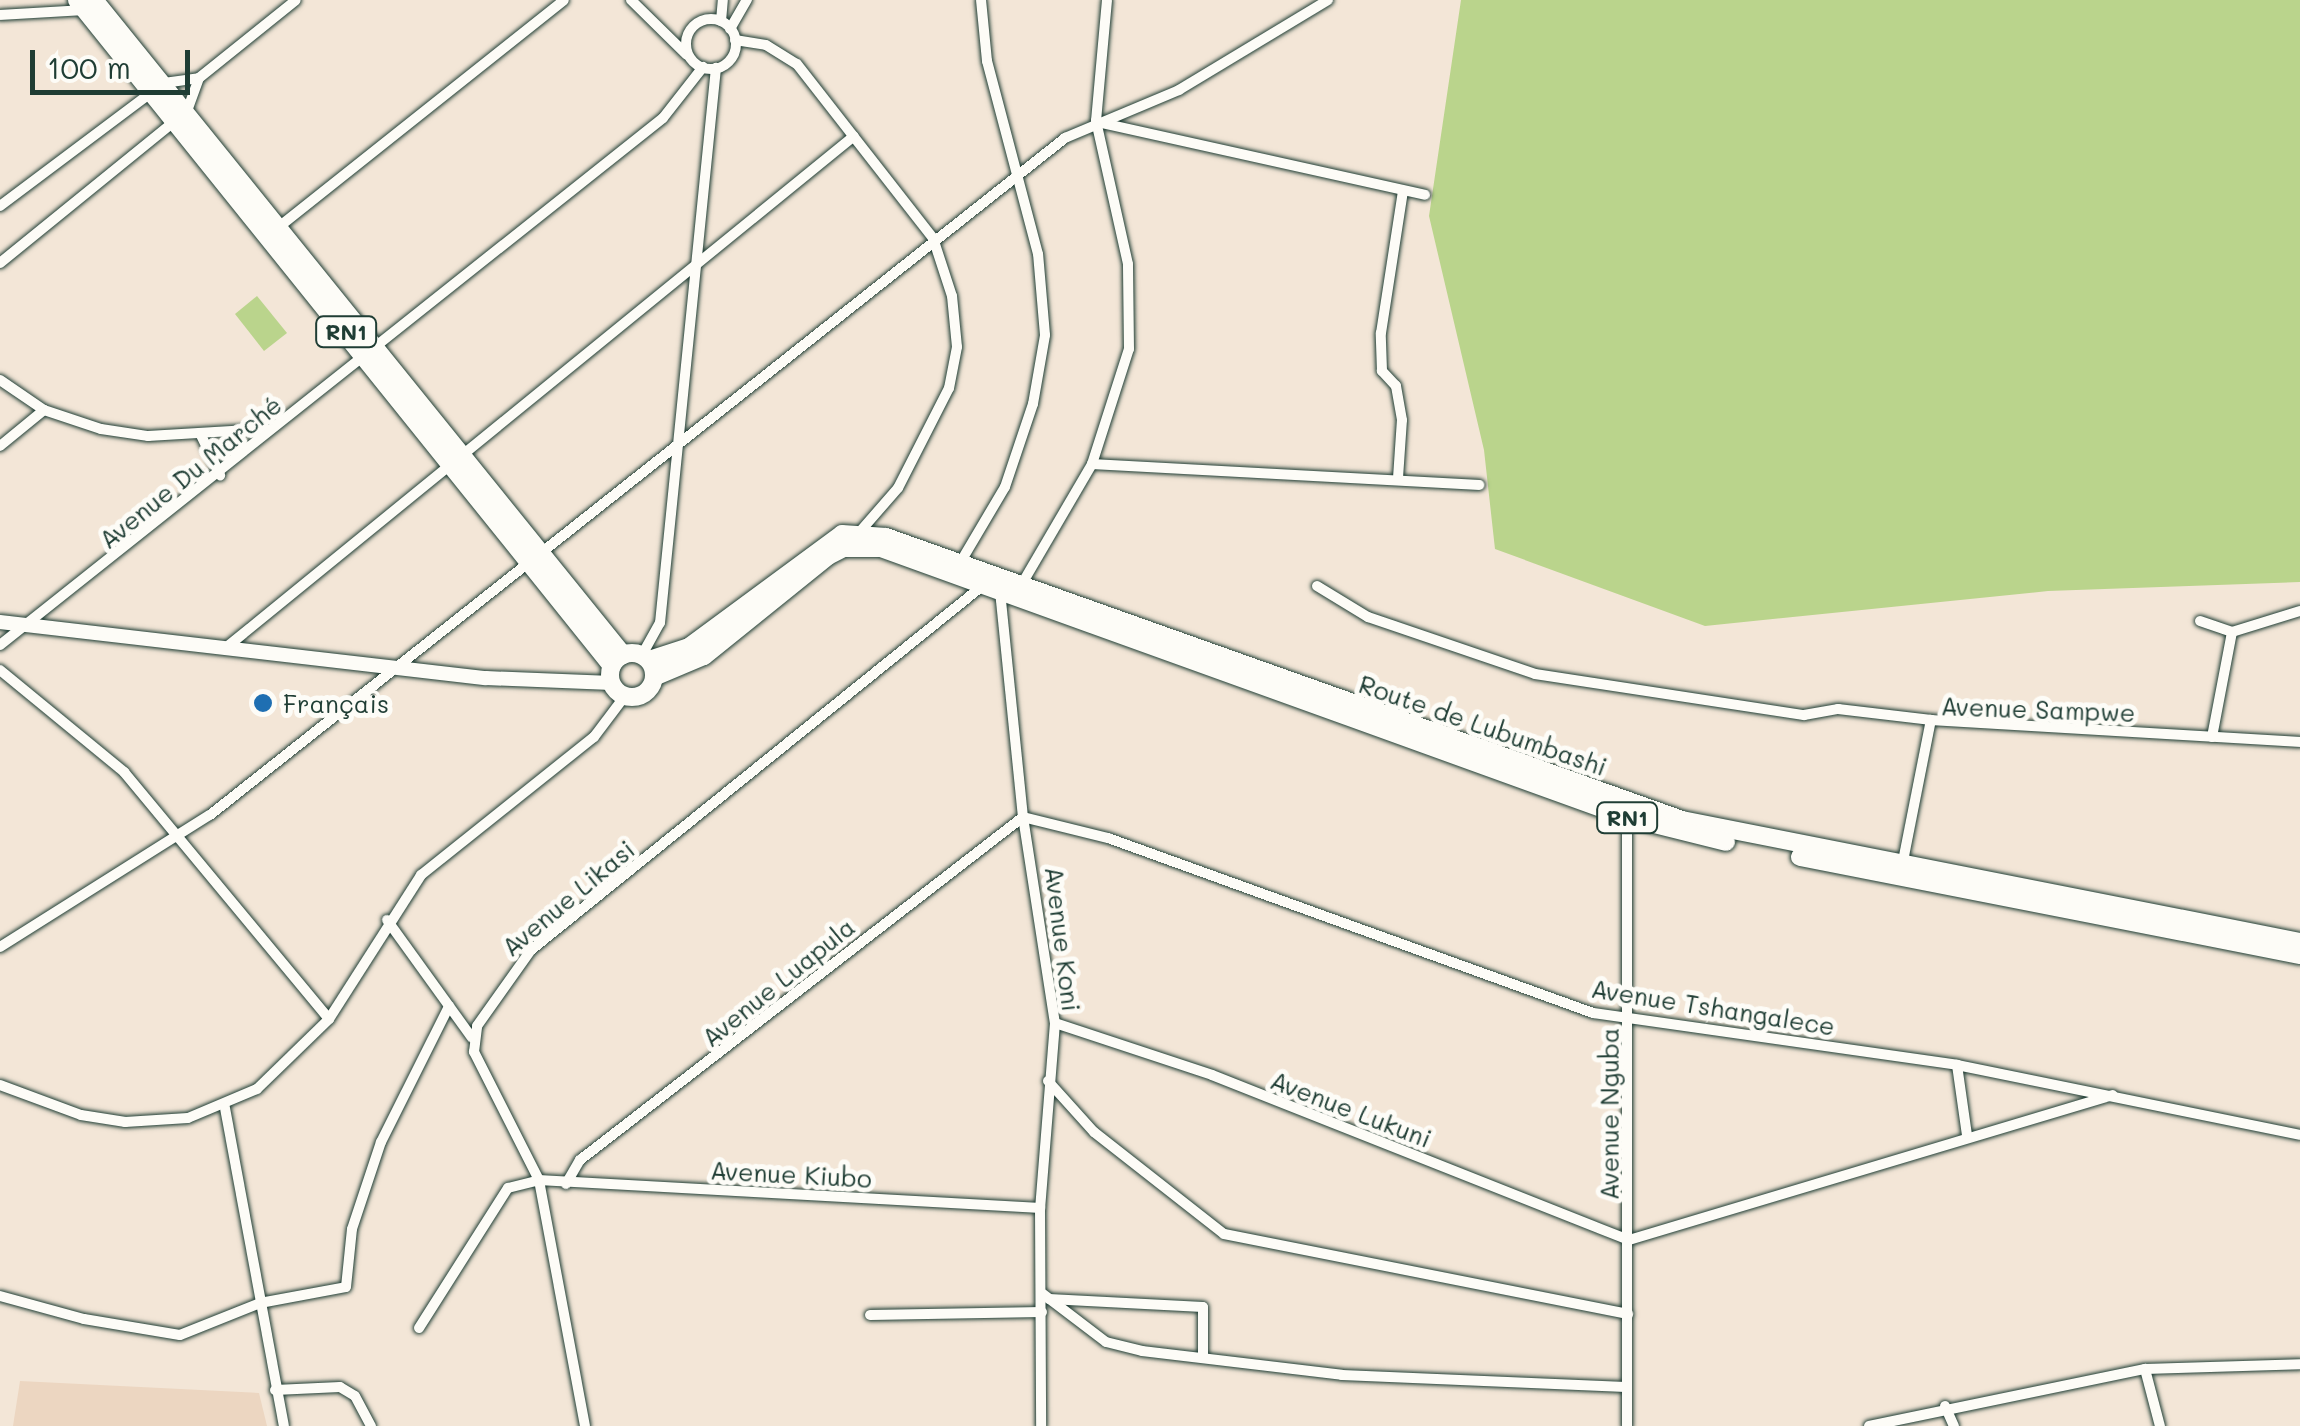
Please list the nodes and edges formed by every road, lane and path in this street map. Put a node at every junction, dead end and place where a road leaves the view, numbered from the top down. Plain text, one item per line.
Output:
1 (296, 0) edge
2 (564, 0) edge
3 (631, 0) edge
4 (723, 0) edge
5 (748, 0) edge
6 (981, 0) edge
7 (1107, 0) edge
8 (1328, 0) edge
9 (89, 5) edge
10 (0, 15) edge
11 (729, 30) junction
12 (692, 60) junction
13 (703, 67) junction
14 (716, 68) junction
15 (200, 78) junction
16 (158, 87) junction
17 (182, 116) junction
18 (1096, 121) junction
19 (854, 136) junction
20 (1017, 172) junction
21 (1403, 192) junction
22 (1425, 195) dead end
23 (0, 206) edge
24 (274, 231) junction
25 (932, 238) junction
26 (0, 263) edge
27 (696, 264) junction
28 (372, 354) junction
29 (0, 380) edge
30 (44, 410) junction
31 (268, 430) junction
32 (200, 433) junction
33 (676, 440) junction
34 (0, 446) edge
35 (457, 454) junction
36 (1092, 464) junction
37 (220, 475) junction
38 (1398, 478) junction
39 (1479, 485) dead end
40 (850, 540) junction
41 (536, 553) junction
42 (960, 563) junction
43 (1317, 586) dead end
44 (1004, 590) junction
45 (2300, 611) edge
46 (2200, 621) dead end
47 (0, 622) edge
48 (28, 626) junction
49 (2232, 632) junction
50 (0, 645) edge
51 (228, 646) junction
52 (649, 664) junction
53 (395, 669) junction
54 (0, 670) edge
55 (618, 675) junction
56 (1931, 720) junction
57 (2212, 737) junction
58 (2300, 742) edge
59 (1628, 810) junction
60 (1023, 817) junction
61 (178, 837) junction
62 (1901, 870) junction
63 (387, 920) junction
64 (2300, 942) edge
65 (0, 947) edge
66 (2300, 956) edge
67 (449, 1006) junction
68 (1629, 1016) junction
69 (329, 1020) junction
70 (1055, 1023) junction
71 (472, 1038) junction
72 (1958, 1065) junction
73 (1048, 1082) junction
74 (0, 1084) edge
75 (2116, 1094) junction
76 (224, 1108) junction
77 (1967, 1135) junction
78 (2300, 1135) edge
79 (539, 1180) junction
80 (566, 1184) junction
81 (1040, 1208) junction
82 (1629, 1240) junction
83 (0, 1296) edge
84 (1046, 1296) junction
85 (260, 1303) junction
86 (1042, 1312) junction
87 (1628, 1314) junction
88 (870, 1315) dead end
89 (420, 1328) dead end
90 (1203, 1358) junction
91 (2300, 1364) edge
92 (2145, 1369) junction
93 (1626, 1387) junction
94 (275, 1390) junction
95 (1945, 1406) junction
96 (284, 1426) edge
97 (371, 1426) edge
98 (586, 1426) edge
99 (1041, 1426) edge
100 (1627, 1426) edge
101 (1869, 1426) edge
102 (1954, 1426) edge
103 (2160, 1426) edge

1 - 15 street
2 - 24 street
3 - 12 street
4 - 11 street
5 - 11 street
6 - 20 street
7 - 18 street, Avenue Likasi
8 - 18 street
9 - 10 street
9 - 16 highway, RN1
11 - 12 street
11 - 14 street
11 - 19 street
12 - 13 street
13 - 14 street
13 - 28 street, Avenue Du Marché
14 - 27 street
15 - 16 street
15 - 17 street
16 - 17 highway, RN1
16 - 23 street
17 - 24 highway, RN1
17 - 26 street
18 - 20 street
18 - 21 street
18 - 36 street, Avenue Likasi
19 - 25 street
19 - 27 street
20 - 25 street
20 - 42 street
21 - 22 street
21 - 38 street
24 - 28 highway, RN1
25 - 33 street
25 - 40 street
27 - 33 street
27 - 35 street
28 - 31 street, Avenue Du Marché
28 - 35 highway, RN1
29 - 30 street
30 - 32 street
30 - 34 street
31 - 32 street
31 - 37 street, Avenue Du Marché
32 - 37 street
33 - 41 street
33 - 52 street
35 - 41 highway, RN1
35 - 51 street
36 - 38 street
36 - 44 street, Avenue Likasi
37 - 48 street, Avenue Du Marché
38 - 39 street
40 - 42 highway, Route de Lubumbashi / RN1
40 - 44 highway, Route de Lubumbashi / RN1
40 - 52 highway
41 - 53 street
41 - 55 highway, RN1
42 - 44 highway, Route de Lubumbashi / RN1
43 - 56 street
44 - 59 highway, Route de Lubumbashi / RN1
44 - 60 street, Avenue Koni
44 - 71 street, Avenue Likasi
45 - 49 street
46 - 49 street
47 - 48 main road
48 - 50 street, Avenue Du Marché
48 - 51 main road
49 - 57 street
51 - 53 main road
52 - 55 highway
52 - 55 highway
53 - 55 main road
53 - 61 street
54 - 61 street
55 - 63 street
56 - 57 street, Avenue Sampwe
56 - 62 street, Avenue Sampwe
57 - 58 street, Avenue Sampwe
59 - 62 highway, Route de Lubumbashi / RN1
59 - 68 street, Avenue Nguba
60 - 68 street, Avenue Tshangalece
60 - 70 street, Avenue Koni
60 - 80 street, Avenue Luapula
61 - 65 street
61 - 69 street
62 - 64 highway, Route de Lubumbashi / RN1
62 - 66 highway, Route de Lubumbashi / RN1
63 - 67 street
63 - 69 street
67 - 71 street
67 - 85 street
68 - 72 street, Avenue Tshangalece
68 - 82 street, Avenue Nguba
69 - 76 street
70 - 73 street, Avenue Koni
70 - 82 street, Avenue Lukuni
71 - 79 street
72 - 75 street, Avenue Tshangalece
72 - 77 street
73 - 81 street, Avenue Koni
73 - 87 street
74 - 76 street
75 - 77 street
75 - 78 street, Avenue Tshangalece
76 - 85 street
77 - 82 street
79 - 80 street, Avenue Kiubo
79 - 89 street
79 - 98 street
80 - 81 street, Avenue Kiubo
81 - 84 street, Avenue Koni
82 - 87 street, Avenue Nguba
83 - 85 street
84 - 86 street, Avenue Koni
84 - 90 street
84 - 90 street
85 - 94 street
86 - 88 street
86 - 99 street, Avenue Koni
87 - 93 street, Avenue Nguba
90 - 93 street
91 - 92 street
92 - 95 street
92 - 103 street
93 - 100 street, Avenue Nguba
94 - 96 street
94 - 97 street
95 - 101 street
95 - 102 street

